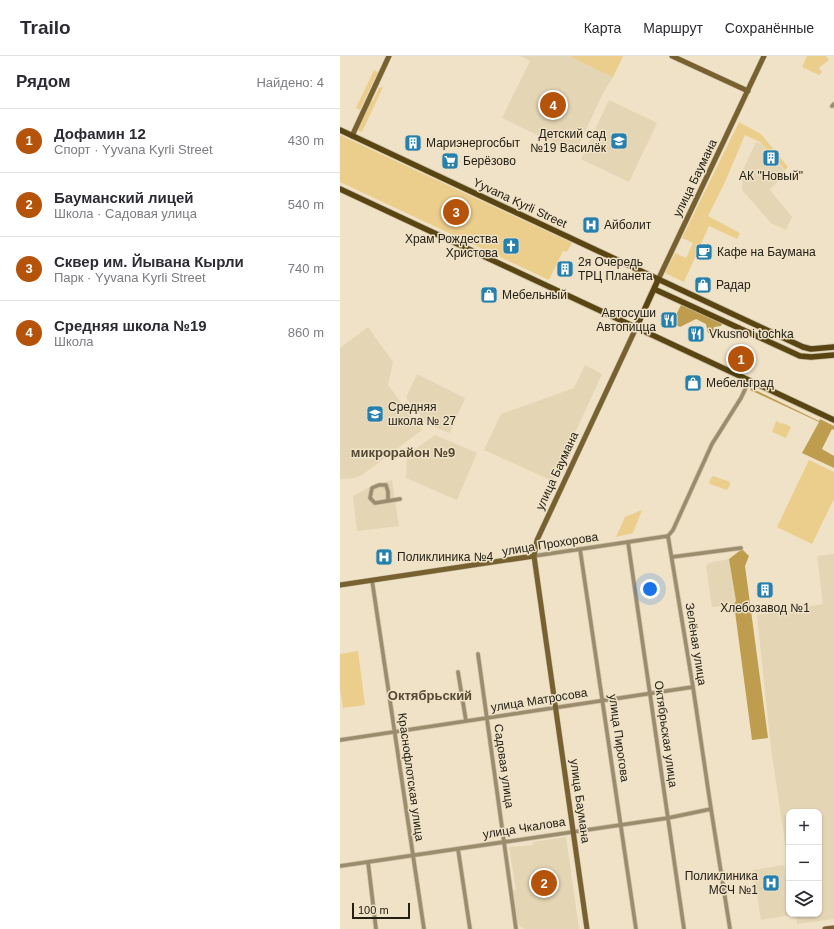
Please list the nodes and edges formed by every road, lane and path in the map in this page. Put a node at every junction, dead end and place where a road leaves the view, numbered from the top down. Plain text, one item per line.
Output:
1 (389, 56) edge
2 (672, 56) edge
3 (764, 56) edge
4 (748, 91) junction
5 (340, 130) edge
6 (352, 136) junction
7 (340, 189) edge
8 (658, 280) junction
9 (654, 289) junction
10 (726, 312) junction
11 (722, 320) junction
12 (636, 328) junction
13 (834, 347) edge
14 (824, 348) junction
15 (824, 356) junction
16 (834, 356) edge
17 (749, 381) junction
18 (834, 420) edge
19 (400, 499) dead end
20 (388, 501) junction
21 (668, 536) junction
22 (628, 542) junction
23 (741, 548) dead end
24 (580, 549) junction
25 (534, 556) junction
26 (672, 557) junction
27 (372, 580) junction
28 (340, 585) edge
29 (478, 654) dead end
30 (458, 672) dead end
31 (693, 687) junction
32 (650, 694) junction
33 (603, 701) junction
34 (556, 708) junction
35 (487, 718) junction
36 (466, 721) junction
37 (395, 732) junction
38 (340, 740) edge
39 (711, 810) junction
40 (668, 818) junction
41 (621, 824) junction
42 (573, 831) junction
43 (505, 842) junction
44 (458, 849) junction
45 (413, 856) junction
46 (368, 862) junction
47 (340, 866) edge
48 (834, 928) edge
49 (376, 929) edge
50 (424, 929) edge
51 (470, 929) edge
52 (516, 929) edge
53 (587, 929) edge
54 (636, 929) edge
55 (684, 929) edge
56 (730, 929) edge
57 (825, 929) edge

1 - 6 street
2 - 4 street
3 - 4 street, улица Баумана
4 - 8 street, улица Баумана
5 - 6 main road, Yyvana Kyrli Street
6 - 8 main road, Yyvana Kyrli Street
7 - 12 main road
8 - 9 main road, улица Баумана
8 - 10 main road, Yyvana Kyrli Street
9 - 11 main road
9 - 12 main road, улица Баумана
10 - 11 main road
10 - 14 main road, Yyvana Kyrli Street
11 - 15 main road
12 - 17 main road
12 - 25 street, улица Баумана
13 - 14 main road, Yyvana Kyrli Street
14 - 15 main road
15 - 16 main road
17 - 18 main road
17 - 21 street
19 - 20 street
20 - 20 street
21 - 22 street, улица Прохорова
21 - 26 street, Зелёная улица
22 - 24 street, улица Прохорова
22 - 32 street, Октябрьская улица
23 - 26 street
24 - 25 street, улица Прохорова
24 - 33 street, улица Пирогова
25 - 27 street, улица Прохорова
25 - 34 street, улица Баумана
26 - 31 street, Зелёная улица
27 - 28 street, улица Прохорова
27 - 37 street, Краснофлотская улица
29 - 35 street, Садовая улица
30 - 36 street
31 - 32 street, улица Матросова
31 - 39 street, Зелёная улица
32 - 33 street, улица Матросова
32 - 40 street, Октябрьская улица
33 - 34 street, улица Матросова
33 - 41 street, улица Пирогова
34 - 35 street, улица Матросова
34 - 42 street, улица Баумана
35 - 36 street, улица Матросова
35 - 43 street, Садовая улица
36 - 37 street, улица Матросова
37 - 38 street, улица Матросова
37 - 45 street, Краснофлотская улица
39 - 40 street, улица Чкалова
39 - 56 street, Зелёная улица
40 - 41 street, улица Чкалова
40 - 55 street, Октябрьская улица
41 - 42 street, улица Чкалова
41 - 54 street, улица Пирогова
42 - 43 street, улица Чкалова
42 - 53 street, улица Баумана
43 - 44 street, улица Чкалова
43 - 52 street, Садовая улица
44 - 45 street, улица Чкалова
44 - 51 street
45 - 46 street, улица Чкалова
45 - 50 street, Краснофлотская улица
46 - 47 street, улица Чкалова
46 - 49 street
48 - 57 street

